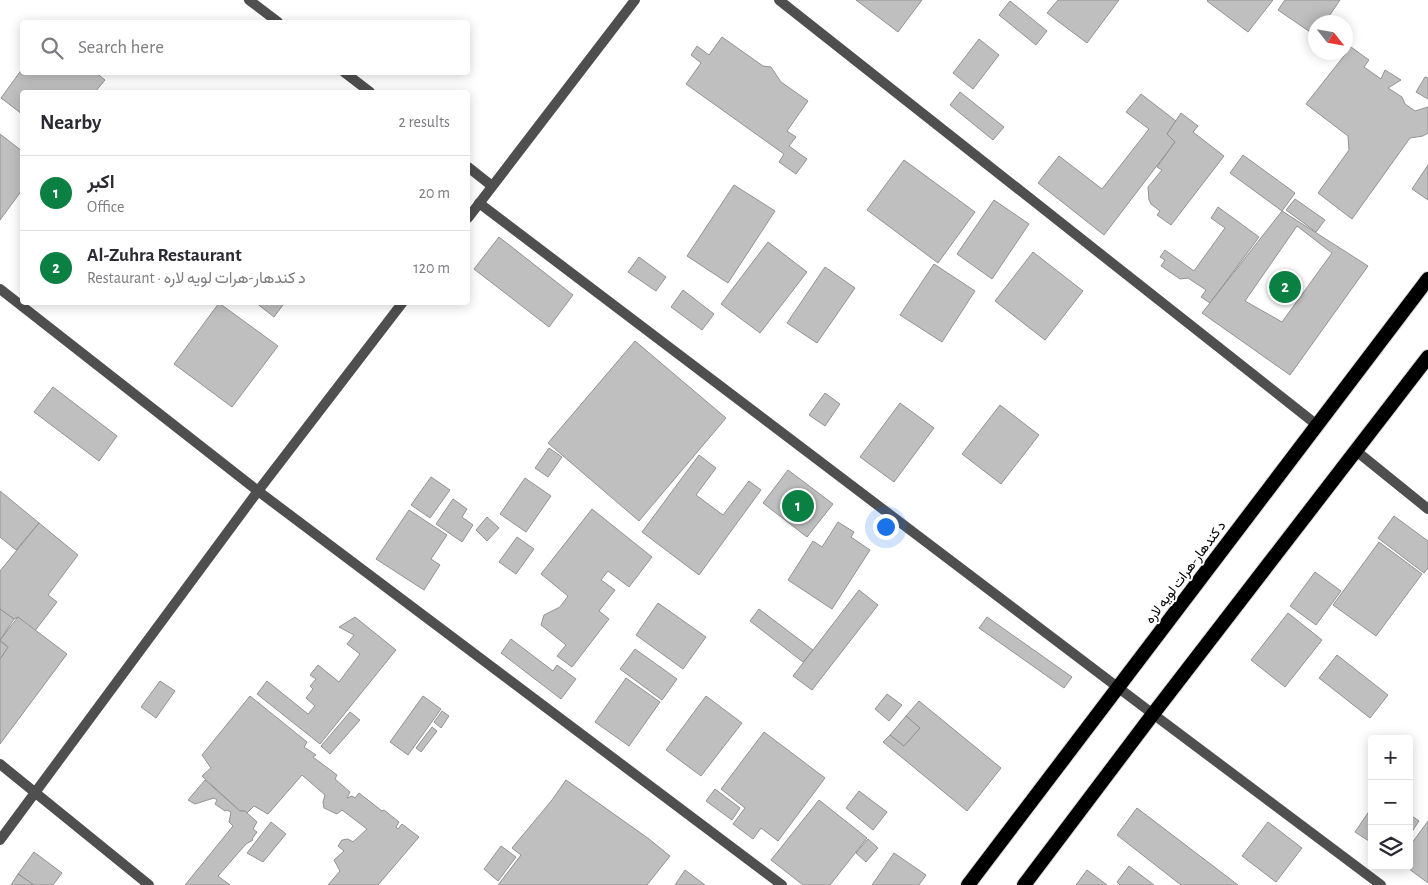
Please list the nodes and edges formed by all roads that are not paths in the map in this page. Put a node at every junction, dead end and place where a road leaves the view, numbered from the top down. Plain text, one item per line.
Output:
1 (248, 0) edge
2 (635, 0) edge
3 (779, 0) edge
4 (275, 20) edge
5 (348, 75) edge
6 (367, 90) edge
7 (470, 169) edge
8 (492, 186) junction
9 (479, 203) junction
10 (470, 215) edge
11 (1428, 280) edge
12 (0, 289) edge
13 (20, 305) edge
14 (20, 305) edge
15 (401, 305) edge
16 (1428, 358) edge
17 (1317, 425) junction
18 (1355, 450) junction
19 (258, 491) junction
20 (1428, 509) edge
21 (1118, 687) junction
22 (1153, 714) junction
23 (0, 764) edge
24 (36, 793) junction
25 (0, 840) edge
26 (149, 885) edge
27 (782, 885) edge
28 (968, 885) edge
29 (1024, 885) edge
30 (1381, 885) edge

1 - 4 street
2 - 8 street
3 - 17 street
5 - 6 street
7 - 8 street
8 - 9 street
9 - 10 street
9 - 21 street
11 - 17 highway, د کندهار-هرات لويه لاره
12 - 14 street
13 - 19 street
15 - 19 street
16 - 18 highway
17 - 21 highway, د کندهار-هرات لويه لاره
18 - 20 street
18 - 22 highway
19 - 24 street
19 - 27 street
21 - 22 street
21 - 28 highway, د کندهار-هرات لويه لاره
22 - 29 highway
22 - 30 street
23 - 24 street
24 - 25 street
24 - 26 street

